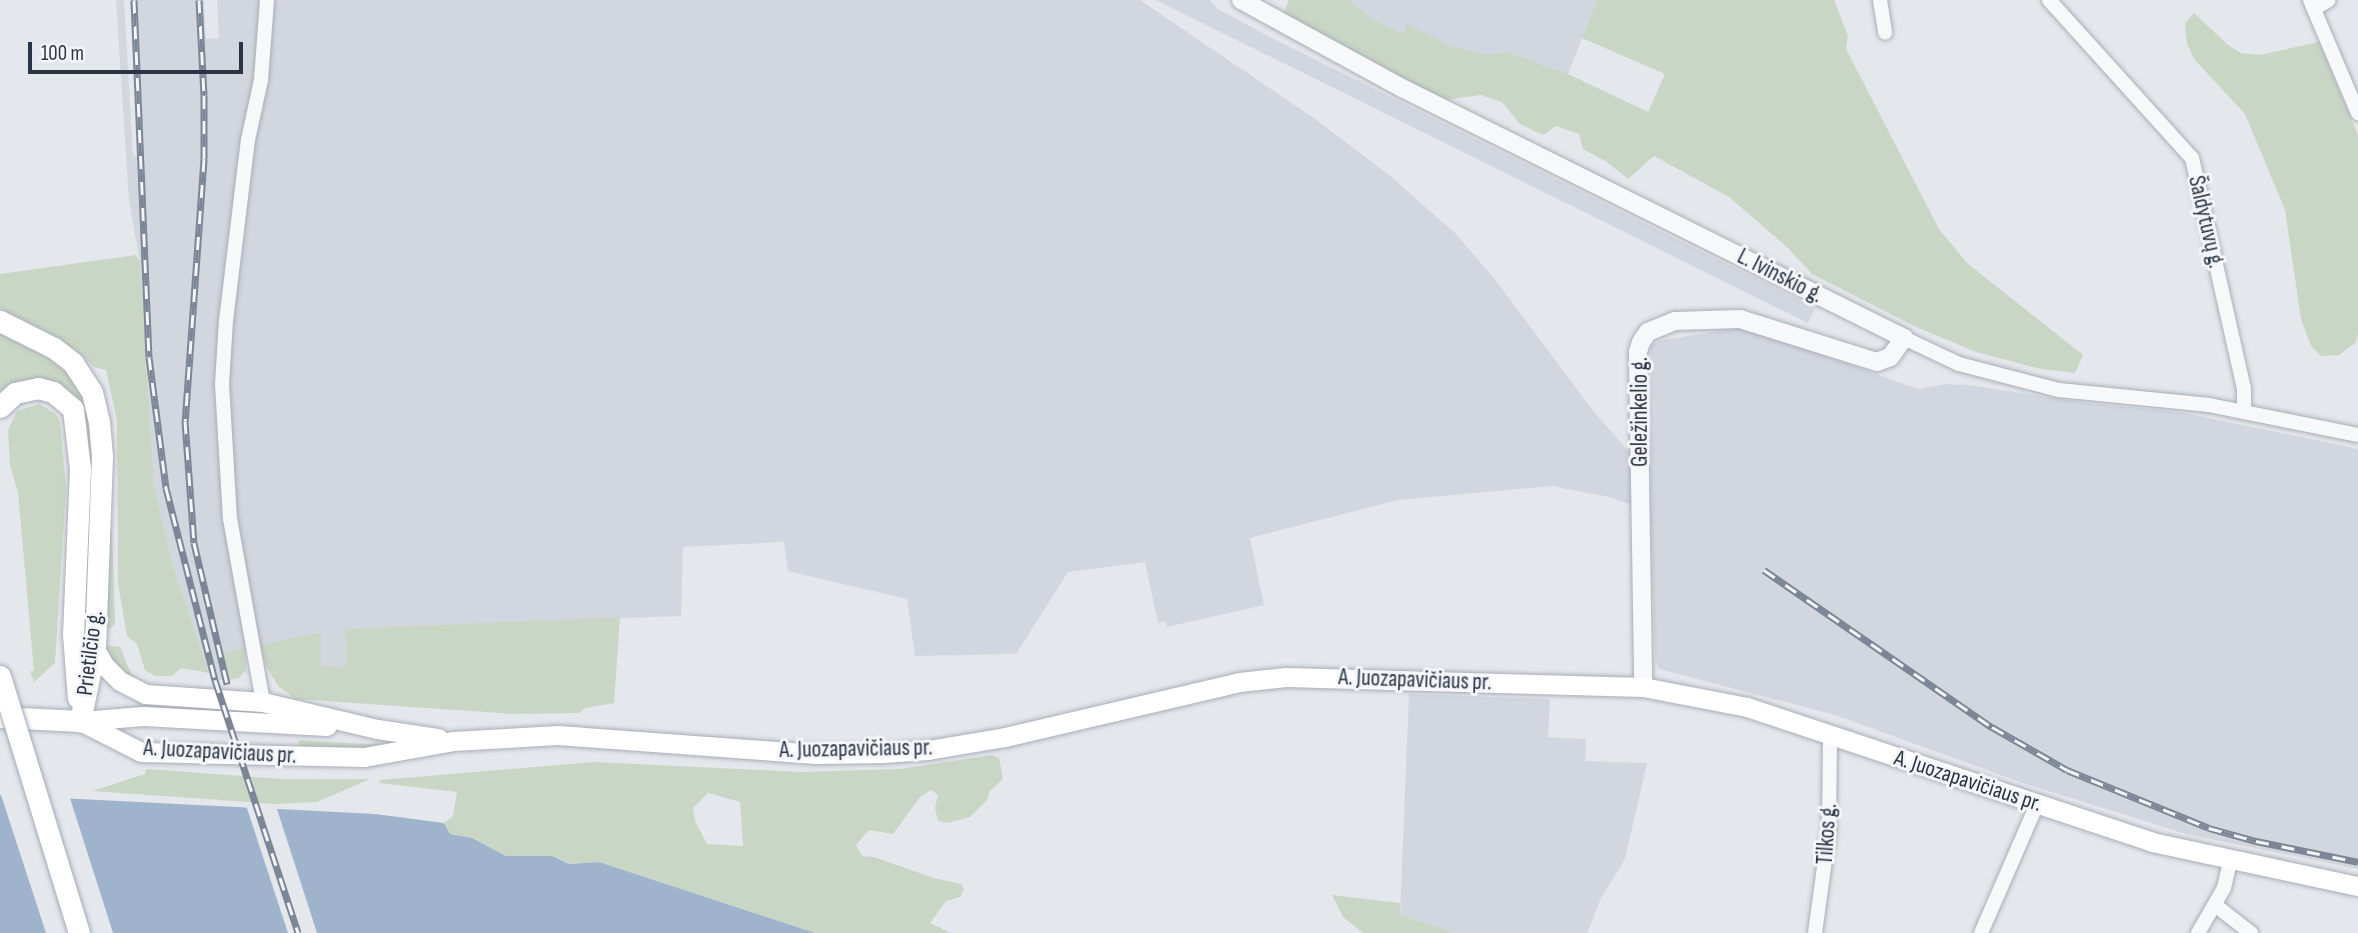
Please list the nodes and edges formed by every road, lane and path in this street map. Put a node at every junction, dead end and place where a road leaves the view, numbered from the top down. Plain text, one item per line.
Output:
1 (267, 0) edge
2 (1241, 0) edge
3 (1880, 0) edge
4 (2049, 0) edge
5 (2329, 0) edge
6 (2312, 5) edge
7 (1885, 33) dead end
8 (2358, 113) edge
9 (0, 321) edge
10 (1903, 338) junction
11 (0, 407) edge
12 (2244, 411) junction
13 (2358, 435) edge
14 (95, 649) junction
15 (0, 676) edge
16 (1643, 687) junction
17 (263, 702) junction
18 (0, 717) edge
19 (80, 721) junction
20 (377, 729) junction
21 (1830, 734) junction
22 (453, 741) junction
23 (2037, 804) junction
24 (2230, 861) junction
25 (2358, 886) edge
26 (2215, 905) junction
27 (79, 933) edge
28 (1815, 933) edge
29 (1981, 933) edge
30 (2198, 933) edge
31 (2251, 933) edge

1 - 17 street
2 - 10 street, L. Ivinskio g.
3 - 7 street
4 - 12 street, Šaldytuvų g.
5 - 6 street
6 - 8 street
9 - 14 main road, Prietilčio g.
10 - 12 street, L. Ivinskio g.
10 - 16 street, Geležinkelio g.
11 - 19 main road, Prietilčio g.
12 - 13 street, L. Ivinskio g.
14 - 17 main road, A. Juozapavičiaus pr.
14 - 19 main road, Prietilčio g.
15 - 27 main road, bridge
16 - 21 main road, A. Juozapavičiaus pr.
16 - 22 main road, A. Juozapavičiaus pr.
17 - 20 main road, A. Juozapavičiaus pr.
18 - 19 main road
19 - 20 main road, A. Juozapavičiaus pr.
19 - 22 main road, A. Juozapavičiaus pr.
20 - 22 main road, A. Juozapavičiaus pr.
21 - 23 main road, A. Juozapavičiaus pr.
21 - 28 street, Tilkos g.
23 - 24 main road, A. Juozapavičiaus pr.
23 - 29 street
24 - 25 main road, A. Juozapavičiaus pr.
24 - 26 street
26 - 30 street
26 - 31 street

